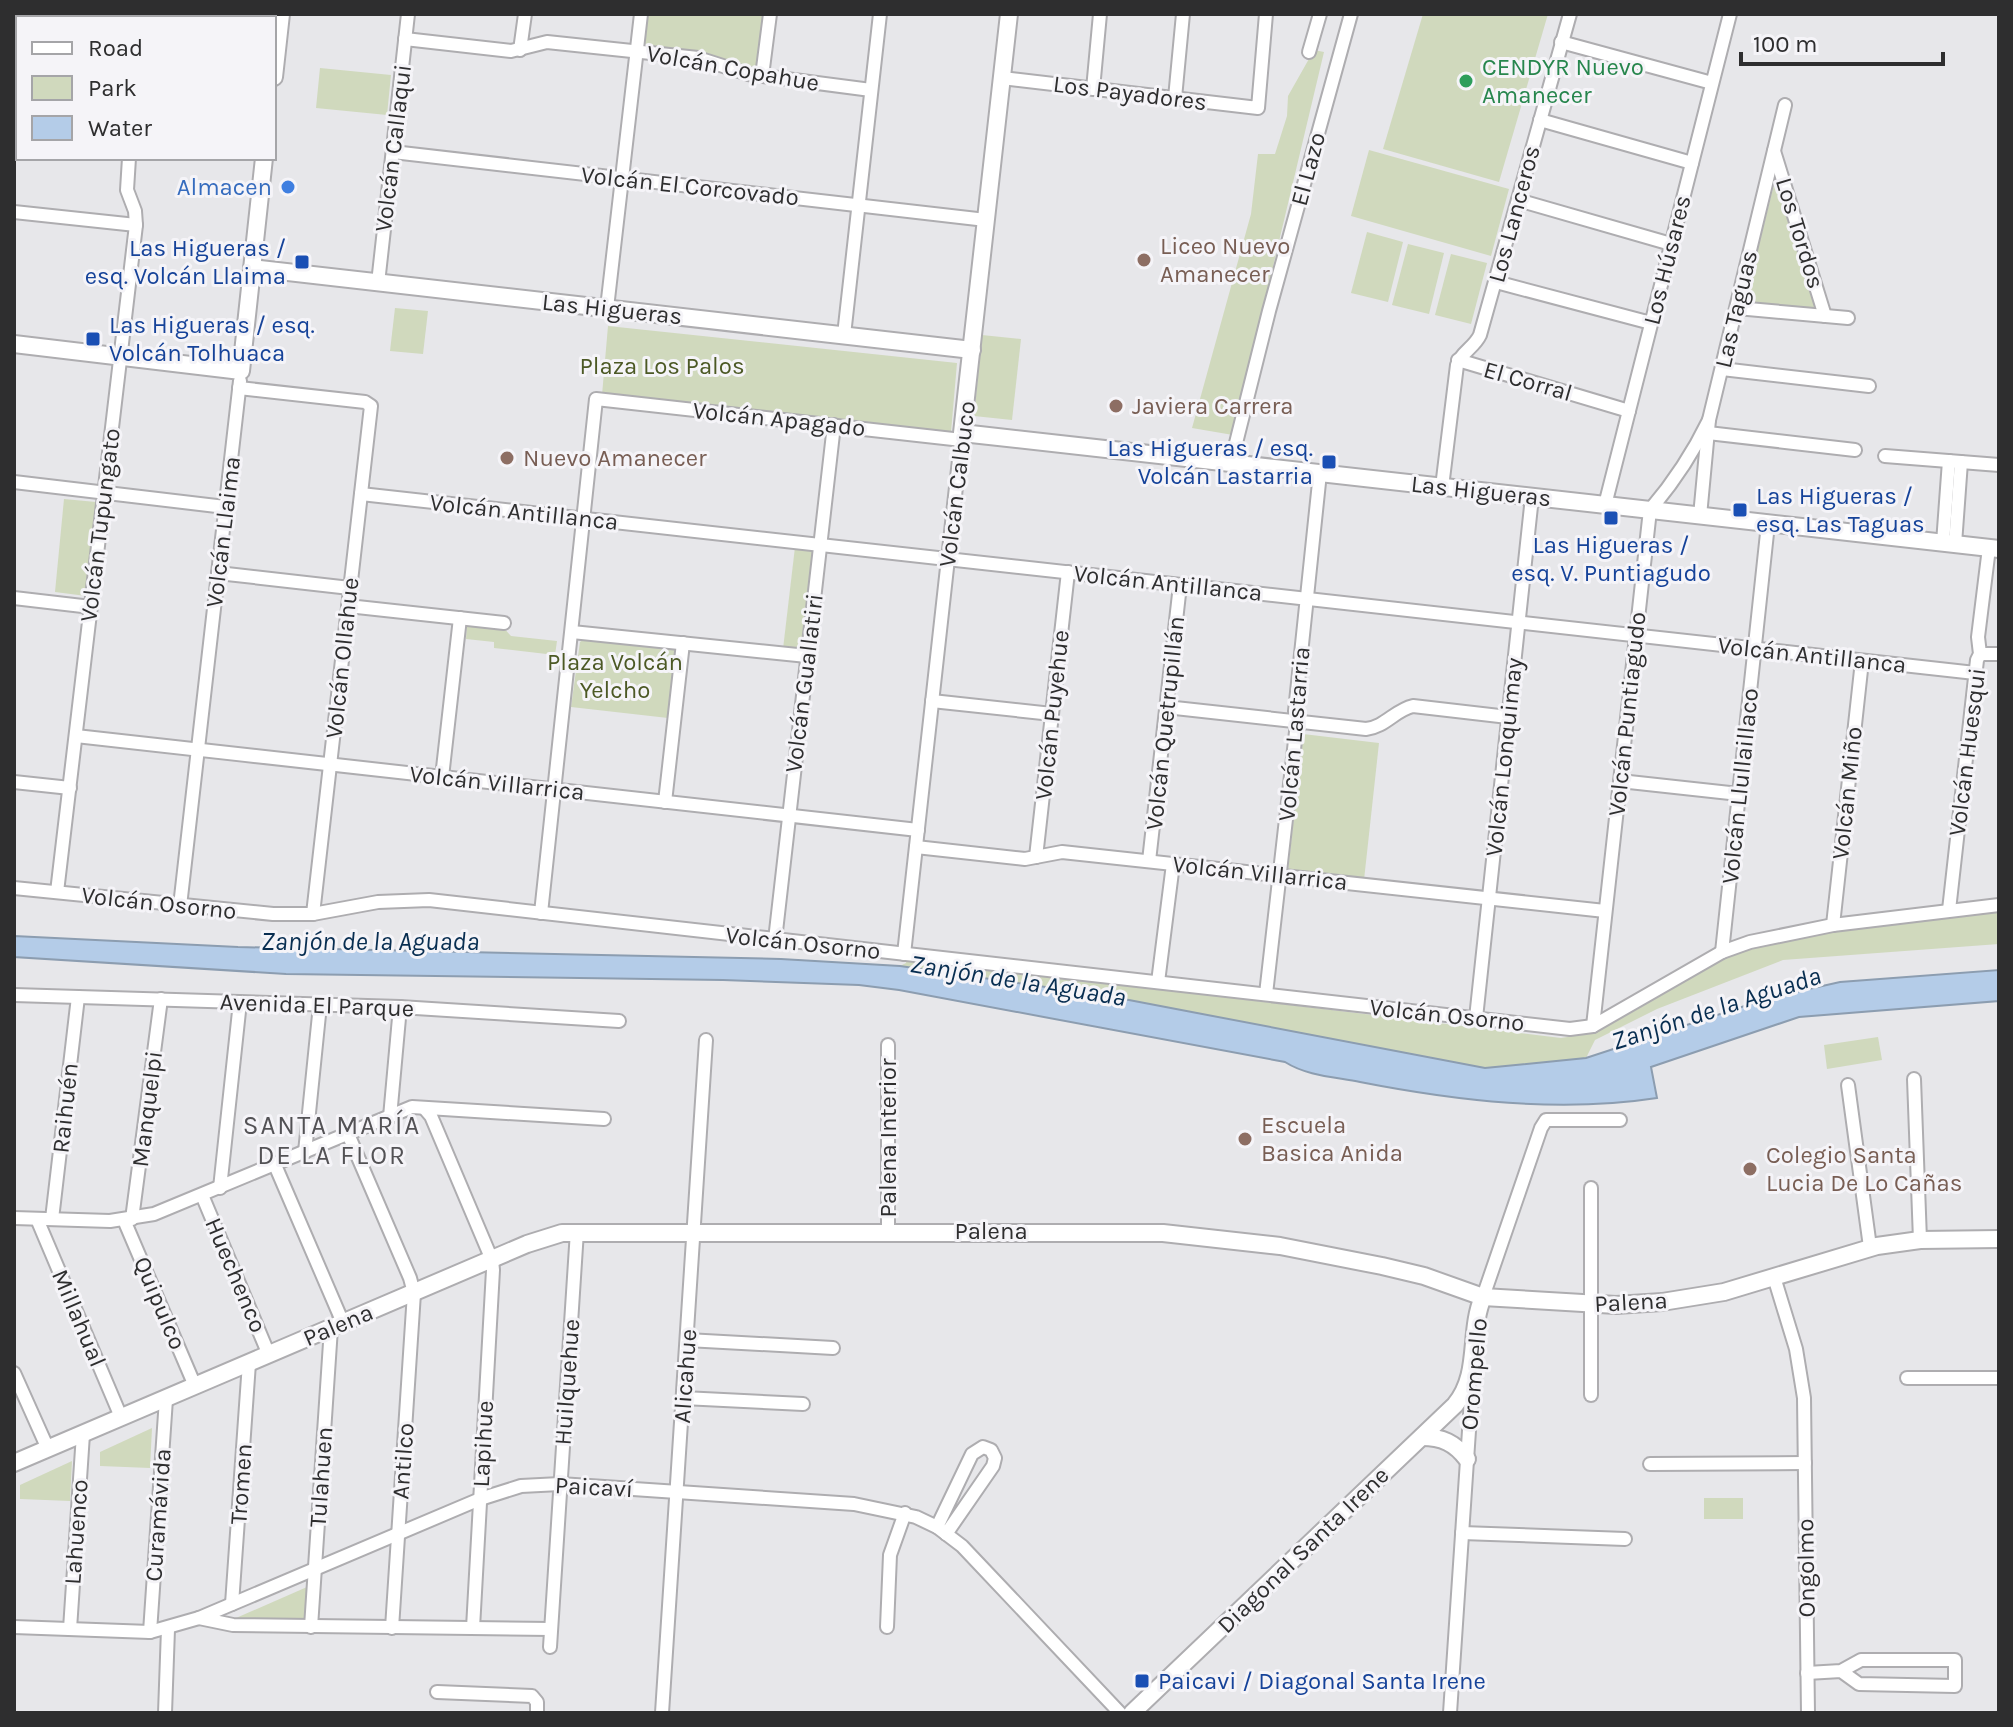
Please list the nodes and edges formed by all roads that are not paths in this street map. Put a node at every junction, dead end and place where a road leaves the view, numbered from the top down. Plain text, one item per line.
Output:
1 (281, 14) edge
2 (408, 14) edge
3 (525, 14) edge
4 (641, 14) edge
5 (770, 14) edge
6 (880, 14) edge
7 (1009, 14) edge
8 (1100, 14) edge
9 (1183, 14) edge
10 (1266, 14) edge
11 (1320, 14) edge
12 (1351, 14) edge
13 (1570, 14) edge
14 (1730, 14) edge
15 (405, 39) junction
16 (1561, 42) junction
17 (520, 50) junction
18 (637, 52) junction
19 (1309, 52) dead end
20 (276, 59) edge
21 (762, 76) junction
22 (1002, 78) junction
23 (1712, 83) junction
24 (1093, 89) junction
25 (871, 90) junction
26 (1175, 98) junction
27 (1785, 105) dead end
28 (1540, 120) junction
29 (1774, 151) junction
30 (393, 152) junction
31 (129, 160) edge
32 (264, 160) edge
33 (1692, 163) junction
34 (622, 178) junction
35 (1518, 200) junction
36 (859, 205) junction
37 (14, 212) edge
38 (986, 220) junction
39 (136, 225) junction
40 (1671, 244) junction
41 (252, 268) junction
42 (1496, 282) junction
43 (378, 283) junction
44 (607, 308) junction
45 (1737, 308) junction
46 (1825, 316) junction
47 (1848, 318) dead end
48 (1651, 323) junction
49 (844, 335) junction
50 (14, 344) edge
51 (972, 350) junction
52 (120, 357) junction
53 (1458, 360) junction
54 (1722, 369) junction
55 (240, 379) junction
56 (1869, 386) dead end
57 (1629, 411) junction
58 (834, 425) junction
59 (1709, 427) junction
60 (962, 436) junction
61 (1855, 450) dead end
62 (1885, 456) dead end
63 (1955, 462) junction
64 (1231, 463) junction
65 (1999, 465) edge
66 (1320, 473) junction
67 (14, 482) edge
68 (1442, 487) junction
69 (104, 493) junction
70 (361, 494) junction
71 (1532, 497) junction
72 (1605, 505) junction
73 (225, 507) junction
74 (1650, 510) junction
75 (1700, 516) junction
76 (582, 518) junction
77 (1768, 524) junction
78 (1949, 544) junction
79 (820, 545) junction
80 (1994, 549) edge
81 (948, 559) junction
82 (1068, 572) junction
83 (218, 573) junction
84 (1180, 585) junction
85 (350, 588) junction
86 (14, 598) edge
87 (1307, 599) junction
88 (348, 606) junction
89 (91, 607) junction
90 (460, 618) junction
91 (1518, 622) junction
92 (504, 623) dead end
93 (572, 632) junction
94 (1636, 635) junction
95 (683, 643) junction
96 (1756, 649) junction
97 (1980, 654) junction
98 (1999, 654) edge
99 (807, 656) junction
100 (1862, 661) junction
101 (1975, 673) junction
102 (932, 701) junction
103 (1166, 707) junction
104 (1052, 714) junction
105 (1508, 717) junction
106 (1297, 723) junction
107 (76, 736) junction
108 (198, 750) junction
109 (330, 764) junction
110 (442, 777) junction
111 (1620, 781) junction
112 (14, 782) edge
113 (70, 788) junction
114 (554, 790) junction
115 (1739, 794) junction
116 (665, 802) junction
117 (789, 816) junction
118 (918, 830) junction
119 (916, 847) junction
120 (1036, 857) junction
121 (1149, 861) junction
122 (1173, 864) junction
123 (1280, 876) junction
124 (14, 888) edge
125 (57, 892) junction
126 (1488, 899) junction
127 (1999, 905) edge
128 (180, 906) junction
129 (1949, 910) junction
130 (1605, 911) junction
131 (541, 913) junction
132 (313, 914) junction
133 (1833, 925) junction
134 (775, 940) junction
135 (1722, 952) junction
136 (904, 954) junction
137 (1158, 982) junction
138 (1266, 994) junction
139 (14, 995) edge
140 (78, 997) junction
141 (161, 999) junction
142 (240, 1002) junction
143 (320, 1005) junction
144 (400, 1007) junction
145 (1476, 1018) junction
146 (619, 1021) dead end
147 (1593, 1026) junction
148 (706, 1040) dead end
149 (888, 1045) dead end
150 (1914, 1079) dead end
151 (1848, 1085) dead end
152 (425, 1109) junction
153 (390, 1117) junction
154 (604, 1119) dead end
155 (1620, 1120) dead end
156 (348, 1134) junction
157 (305, 1152) junction
158 (275, 1165) junction
159 (220, 1188) junction
160 (1591, 1188) dead end
161 (202, 1195) junction
162 (14, 1218) edge
163 (37, 1219) junction
164 (52, 1219) junction
165 (128, 1220) junction
166 (577, 1231) junction
167 (694, 1231) junction
168 (888, 1232) junction
169 (1999, 1239) edge
170 (1920, 1240) junction
171 (1870, 1247) junction
172 (492, 1260) junction
173 (1774, 1277) junction
174 (414, 1293) junction
175 (1483, 1297) junction
176 (1592, 1305) junction
177 (337, 1326) junction
178 (687, 1340) junction
179 (833, 1348) dead end
180 (269, 1355) junction
181 (249, 1363) junction
182 (14, 1373) edge
183 (1907, 1378) dead end
184 (1999, 1378) edge
185 (1469, 1383) junction
186 (195, 1386) junction
187 (1591, 1395) dead end
188 (683, 1398) junction
189 (166, 1399) junction
190 (803, 1404) dead end
191 (121, 1417) junction
192 (83, 1434) junction
193 (1422, 1437) junction
194 (48, 1449) junction
195 (1467, 1459) junction
196 (14, 1463) edge
197 (1805, 1463) junction
198 (1650, 1464) dead end
199 (560, 1484) junction
200 (677, 1492) junction
201 (480, 1499) junction
202 (905, 1513) junction
203 (942, 1530) junction
204 (1462, 1533) junction
205 (398, 1534) junction
206 (1625, 1539) dead end
207 (315, 1569) junction
208 (232, 1604) junction
209 (199, 1618) junction
210 (14, 1627) edge
211 (311, 1627) junction
212 (887, 1627) dead end
213 (392, 1628) junction
214 (473, 1628) junction
215 (70, 1629) junction
216 (168, 1629) junction
217 (551, 1629) junction
218 (150, 1632) junction
219 (550, 1647) dead end
220 (1841, 1671) junction
221 (1807, 1673) junction
222 (437, 1692) dead end
223 (165, 1713) edge
224 (537, 1713) edge
225 (662, 1713) edge
226 (1120, 1713) edge
227 (1132, 1713) edge
228 (1450, 1713) edge
229 (1808, 1713) edge

1 - 20 street
2 - 15 street, Volcán Callaqui
3 - 17 street
4 - 18 street
5 - 21 street
6 - 25 street
7 - 22 street, Volcán Calbuco
8 - 24 street
9 - 26 street
10 - 26 street, Los Payadores
11 - 19 street
12 - 64 street, El Lazo
13 - 16 street, Los Lanceros
14 - 23 street, Los Húsares
15 - 17 street, Volcán Copahue
15 - 30 street, Volcán Callaqui
16 - 23 street
16 - 28 street, Los Lanceros
17 - 18 street, Volcán Copahue
18 - 21 street, Volcán Copahue
18 - 34 street
21 - 25 street, Volcán Copahue
22 - 24 street, Los Payadores
22 - 38 street, Volcán Calbuco
23 - 33 street, Los Húsares
24 - 26 street, Los Payadores
25 - 36 street
27 - 29 street, Las Taguas
28 - 33 street
28 - 35 street, Los Lanceros
29 - 45 street, Las Taguas
29 - 46 street, Los Tordos
30 - 34 street, Volcán El Corcovado
30 - 43 street, Volcán Callaqui
31 - 39 street, Volcán Tupungato
32 - 41 street, Volcán Llaima
33 - 40 street, Los Húsares
34 - 36 street, Volcán El Corcovado
34 - 44 street
35 - 40 street
35 - 42 street, Los Lanceros
36 - 38 street, Volcán El Corcovado
36 - 49 street
37 - 39 street
38 - 51 street, Volcán Calbuco
39 - 52 street, Volcán Tupungato
40 - 48 street, Los Húsares
41 - 43 street, Las Higueras
41 - 55 street, Volcán Llaima
42 - 48 street
42 - 53 street, Los Lanceros
43 - 44 street, Las Higueras
44 - 49 street, Las Higueras
45 - 46 street
45 - 54 street, Las Taguas
46 - 47 street
48 - 57 street, Los Húsares
49 - 51 street, Las Higueras
50 - 52 street
51 - 60 street, Volcán Calbuco
52 - 55 street
52 - 69 street, Volcán Tupungato
53 - 57 street, El Corral
53 - 68 street, El Corral
54 - 56 street
54 - 59 street, Las Taguas
55 - 70 street, Volcán Ollahue
55 - 73 street, Volcán Llaima
57 - 72 street, Los Húsares
58 - 60 street, Volcán Apagado
58 - 76 street, Volcán Apagado
58 - 79 street, Volcán Guallatiri
59 - 61 street
59 - 74 street
59 - 75 street, Las Taguas
60 - 64 street, Las Higueras
60 - 81 street, Volcán Calbuco
62 - 63 street
63 - 65 street
63 - 78 street
64 - 66 street, Las Higueras
66 - 68 street, Las Higueras
66 - 87 street, Volcán Lastarria
67 - 69 street
68 - 71 street, Las Higueras
69 - 73 street
69 - 89 street, Volcán Tupungato
70 - 76 street, Volcán Antillanca
70 - 85 street, Volcán Ollahue
71 - 72 street, Las Higueras
71 - 91 street, Volcán Lonquimay
72 - 74 street, Las Higueras
73 - 83 street, Volcán Llaima
74 - 75 street, Las Higueras
74 - 94 street, Volcán Puntiagudo
75 - 77 street, Las Higueras
76 - 79 street, Volcán Antillanca
76 - 93 street
77 - 78 street, Las Higueras
77 - 96 street, Volcán Llullaillaco
78 - 80 street, Las Higueras
79 - 81 street, Volcán Antillanca
79 - 99 street, Volcán Guallatiri
80 - 97 street, Volcán Huesqui
81 - 82 street, Volcán Antillanca
81 - 102 street, Volcán Calbuco
82 - 84 street, Volcán Antillanca
82 - 104 street, Volcán Puyehue
83 - 85 street
83 - 108 street, Volcán Llaima
84 - 87 street, Volcán Antillanca
84 - 103 street, Volcán Quetrupillán
85 - 88 street, Volcán Ollahue
86 - 89 street
87 - 91 street, Volcán Antillanca
87 - 106 street, Volcán Lastarria
88 - 90 street
88 - 109 street, Volcán Ollahue
89 - 107 street, Volcán Tupungato
90 - 92 street
90 - 110 street
91 - 94 street, Volcán Antillanca
91 - 105 street, Volcán Lonquimay
93 - 95 street
93 - 114 street
94 - 96 street, Volcán Antillanca
94 - 111 street, Volcán Puntiagudo
95 - 99 street
95 - 116 street
96 - 100 street, Volcán Antillanca
96 - 115 street, Volcán Llullaillaco
97 - 98 street
97 - 101 street, Volcán Huesqui
99 - 117 street, Volcán Guallatiri
100 - 101 street, Volcán Antillanca
100 - 133 street, Volcán Miño
101 - 129 street, Volcán Huesqui
102 - 104 street
102 - 118 street, Volcán Calbuco
103 - 106 street
103 - 121 street, Volcán Quetrupillán
104 - 120 street, Volcán Puyehue
105 - 106 street
105 - 126 street, Volcán Lonquimay
106 - 123 street, Volcán Lastarria
107 - 108 street, Volcán Villarrica
107 - 113 street, Volcán Tupungato
108 - 109 street, Volcán Villarrica
108 - 128 street, Volcán Llaima
109 - 110 street, Volcán Villarrica
109 - 132 street, Volcán Ollahue
110 - 114 street, Volcán Villarrica
111 - 115 street
111 - 130 street, Volcán Puntiagudo
112 - 113 street
113 - 125 street, Volcán Tupungato
114 - 116 street, Volcán Villarrica
114 - 131 street
115 - 135 street, Volcán Llullaillaco
116 - 117 street, Volcán Villarrica
117 - 118 street, Volcán Villarrica
117 - 134 street, Volcán Guallatiri
118 - 119 street, Volcán Calbuco
119 - 120 street, Volcán Villarrica
119 - 136 street, Volcán Calbuco
120 - 121 street, Volcán Villarrica
121 - 122 street, Volcán Villarrica
122 - 123 street, Volcán Villarrica
122 - 137 street, Volcán Quetrupillán
123 - 126 street, Volcán Villarrica
123 - 138 street, Volcán Lastarria
124 - 125 street, Volcán Osorno
125 - 128 street, Volcán Osorno
126 - 130 street, Volcán Villarrica
126 - 145 street, Volcán Lonquimay
127 - 129 street, Volcán Osorno
128 - 132 street, Volcán Osorno
129 - 133 street, Volcán Osorno
130 - 147 street, Volcán Puntiagudo
131 - 132 street, Volcán Osorno
131 - 134 street, Volcán Osorno
133 - 135 street, Volcán Osorno
134 - 136 street, Volcán Osorno
135 - 147 street, Volcán Osorno
136 - 137 street, Volcán Osorno
137 - 138 street, Volcán Osorno
138 - 145 street, Volcán Osorno
139 - 140 street, Avenida El Parque
140 - 141 street, Avenida El Parque
140 - 164 street, Raihuén
141 - 142 street, Avenida El Parque
141 - 165 street, Manquelpi
142 - 143 street, Avenida El Parque
142 - 159 street
143 - 144 street, Avenida El Parque
143 - 157 street
144 - 146 street, Avenida El Parque
144 - 153 street
145 - 147 street, Volcán Osorno
148 - 167 street, Alicahue
149 - 168 street, Palena Interior
150 - 170 street
151 - 171 street
152 - 153 street
152 - 154 street
152 - 172 street
153 - 156 street
155 - 175 street, Orompello
156 - 157 street
156 - 174 street
157 - 158 street
158 - 159 street
158 - 177 street
159 - 161 street
160 - 176 street
161 - 165 street
161 - 180 street, Huechenco
162 - 163 street
163 - 164 street
163 - 191 street, Millahual
164 - 165 street
165 - 186 street, Quipulco
166 - 167 street, Palena
166 - 172 street, Palena
166 - 199 street, Huilquehue
167 - 168 street, Palena
167 - 178 street, Alicahue
168 - 175 street, Palena
169 - 170 street, Palena
170 - 171 street, Palena
171 - 173 street, Palena
172 - 174 street, Palena
172 - 201 street, Lapihue
173 - 176 street, Palena
173 - 197 street, Ongolmo
174 - 177 street, Palena
174 - 205 street, Antilco
175 - 176 street, Palena
175 - 185 street, Orompello
176 - 187 street
177 - 180 street, Palena
177 - 207 street, Tulahuen
178 - 179 street
178 - 188 street, Alicahue
180 - 181 street, Palena
181 - 186 street, Palena
181 - 208 street, Tromen
182 - 194 street
183 - 184 street
185 - 193 street, Diagonal Santa Irene
185 - 195 street, Orompello
186 - 189 street, Palena
188 - 190 street
188 - 200 street, Alicahue
189 - 191 street, Palena
189 - 218 street, Curamávida
191 - 192 street, Palena
192 - 194 street, Palena
192 - 215 street, Lahuenco
193 - 195 street
193 - 227 street, Diagonal Santa Irene
194 - 196 street, Palena
195 - 204 street, Orompello
197 - 198 street
197 - 221 street, Ongolmo
199 - 200 street, Paicaví
199 - 201 street, Paicaví
199 - 217 street, Huilquehue
200 - 202 street, Paicaví
200 - 225 street, Alicahue
201 - 205 street, Paicaví
201 - 214 street, Lapihue
202 - 203 street, Paicaví
202 - 212 street
203 - 203 street
203 - 226 street, Paicaví
204 - 206 street
204 - 228 street, Orompello
205 - 207 street, Paicaví
205 - 213 street, Antilco
207 - 208 street, Paicaví
207 - 211 street, Tulahuen
208 - 209 street, Paicaví
209 - 211 street
209 - 216 street, Paicaví
210 - 215 street, Paicaví
211 - 213 street
213 - 214 street
214 - 217 street
215 - 218 street, Paicaví
216 - 218 street, Paicaví
216 - 223 street
217 - 219 street, Huilquehue
220 - 220 street
220 - 221 street
221 - 229 street, Ongolmo
222 - 224 street

